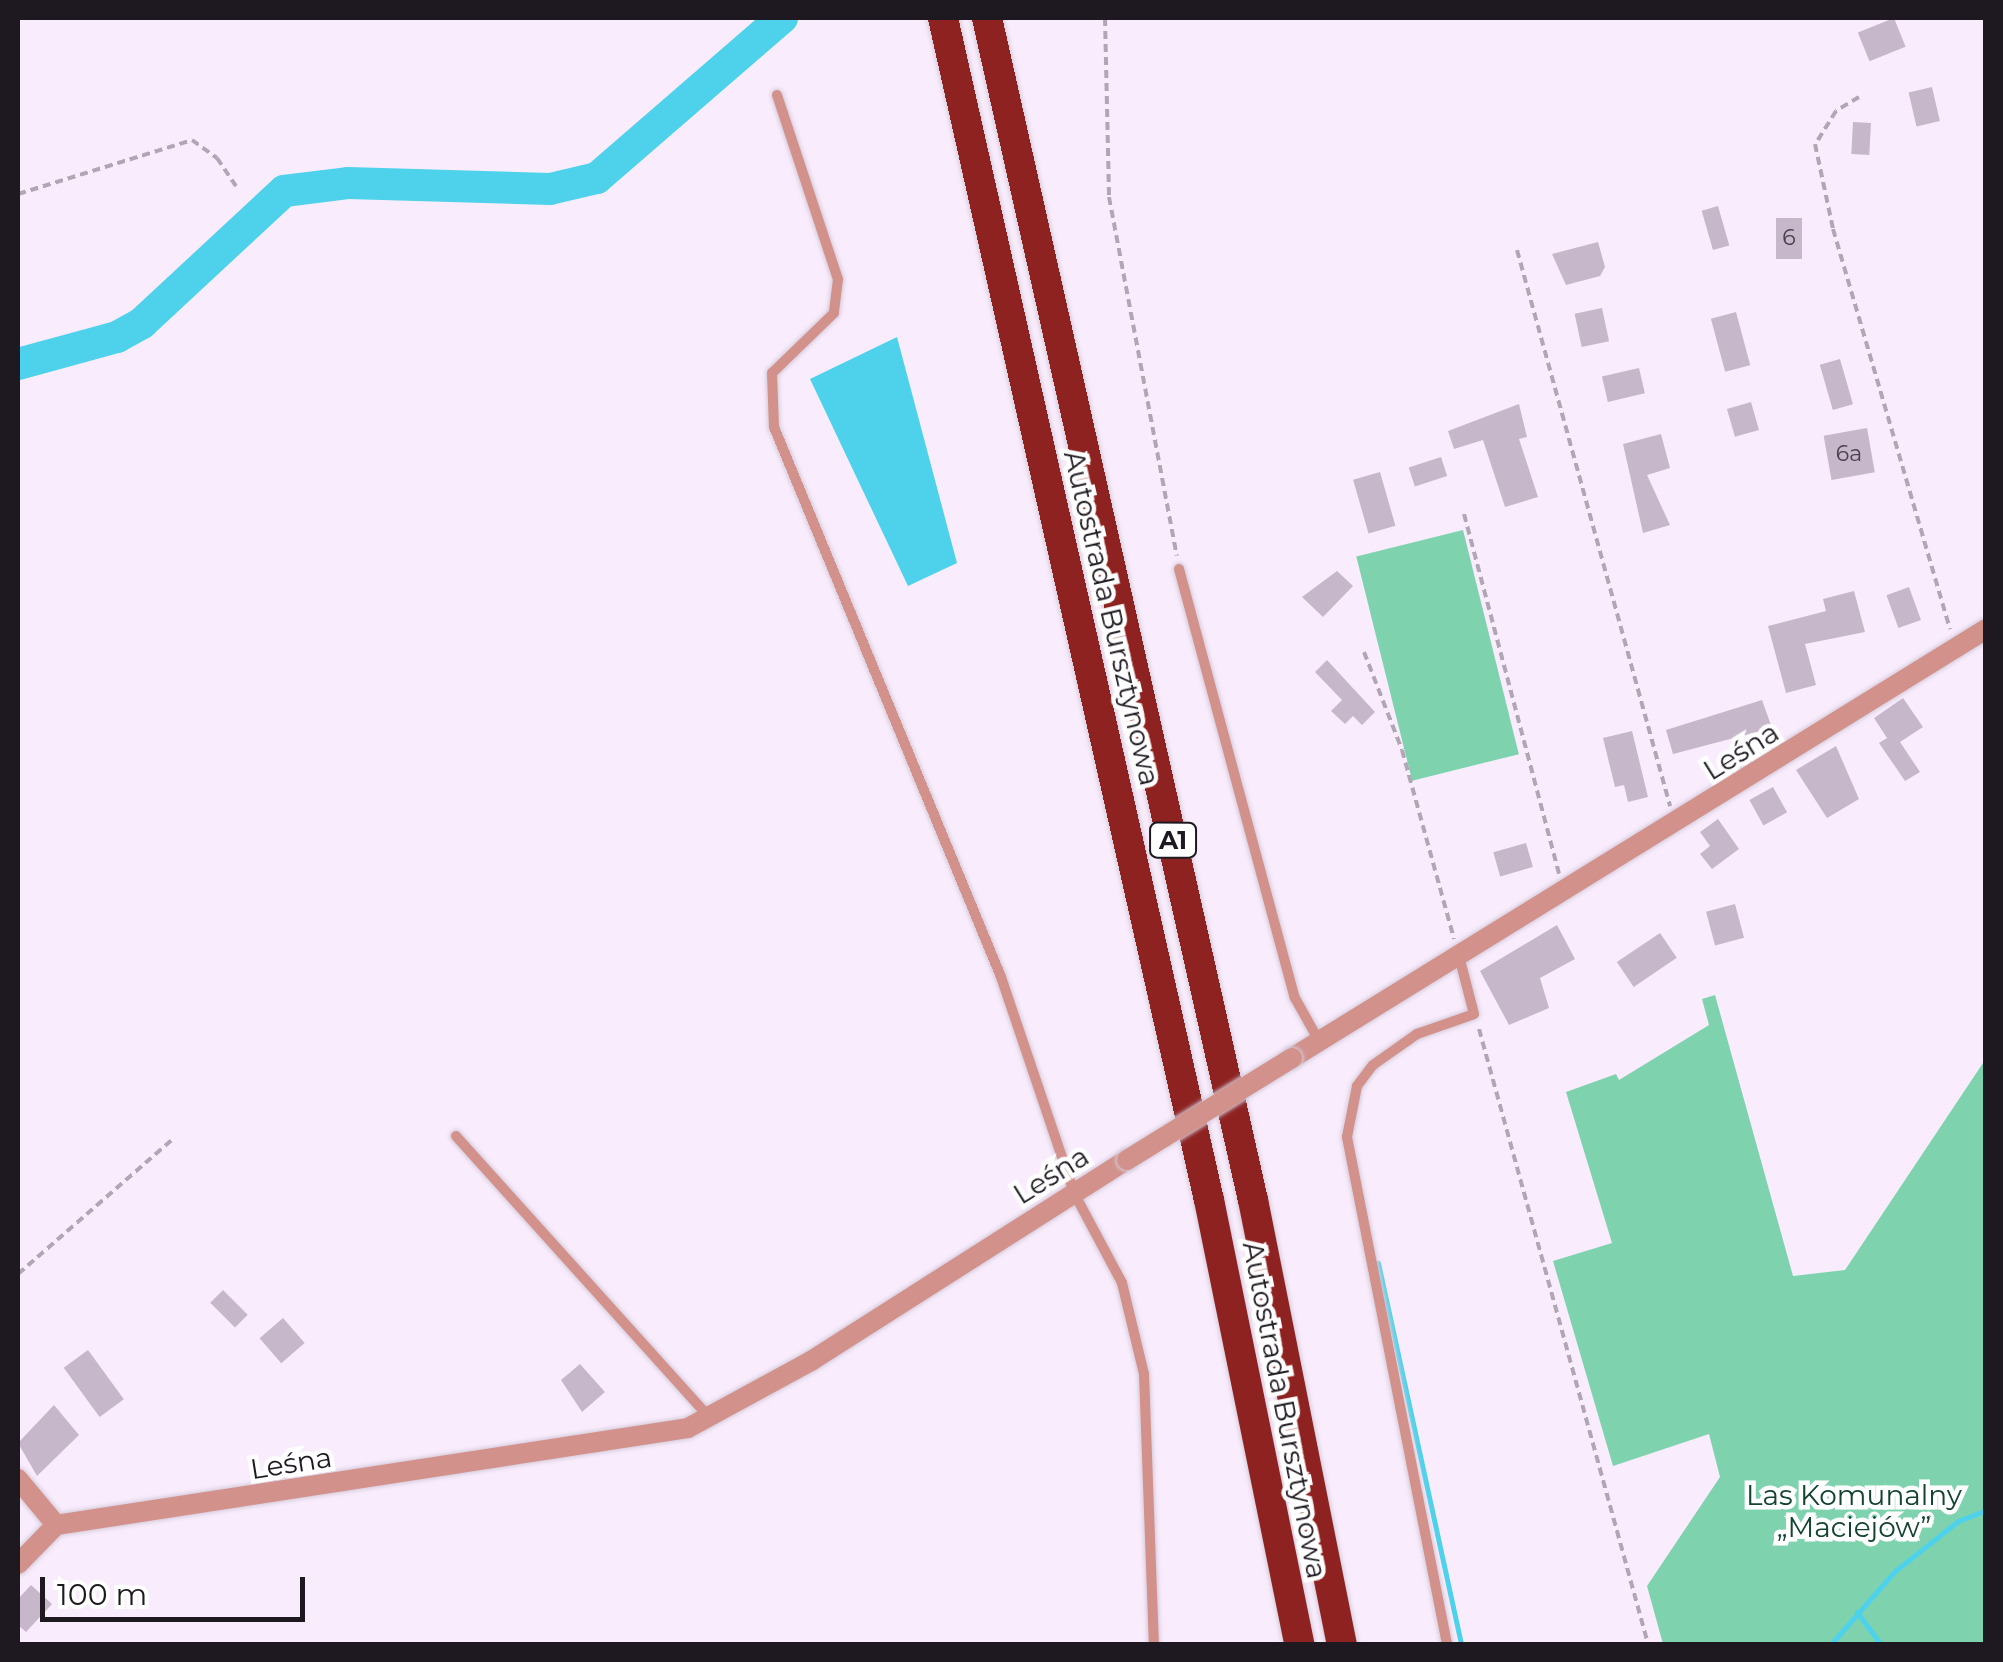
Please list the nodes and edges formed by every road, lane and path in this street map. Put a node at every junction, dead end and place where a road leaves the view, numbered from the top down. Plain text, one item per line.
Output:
1 (943, 18) edge
2 (987, 18) edge
3 (1104, 18) edge
4 (776, 95) dead end
5 (1859, 97) dead end
6 (236, 186) dead end
7 (18, 194) edge
8 (1517, 250) dead end
9 (1464, 514) dead end
10 (1180, 569) joint
11 (1986, 629) edge
12 (1955, 648) junction
13 (1364, 652) dead end
14 (1676, 825) junction
15 (1564, 893) junction
16 (1458, 956) junction
17 (1474, 1014) junction
18 (1320, 1041) junction
19 (456, 1136) dead end
20 (174, 1138) dead end
21 (1074, 1193) junction
22 (18, 1274) edge
23 (711, 1419) junction
24 (18, 1479) edge
25 (56, 1524) junction
26 (18, 1564) edge
27 (1154, 1644) edge
28 (1299, 1644) edge
29 (1342, 1644) edge
30 (1447, 1644) edge
31 (1648, 1644) edge

1 - 28 highway, Autostrada Bursztynowa / A1
2 - 29 highway, Autostrada Bursztynowa / A1
3 - 10 path
4 - 21 lane
5 - 12 path
6 - 7 path
8 - 14 path
9 - 15 path
10 - 18 lane
11 - 12 street, Leśna
12 - 14 street, Leśna
13 - 16 path
14 - 15 street, Leśna
15 - 16 street, Leśna
16 - 17 lane
16 - 18 street, Leśna
17 - 30 lane
17 - 31 path
18 - 21 street, Leśna, bridge
19 - 23 lane
20 - 22 path
21 - 23 street, Leśna
21 - 27 lane
23 - 25 street, Leśna
24 - 25 street
25 - 26 street

